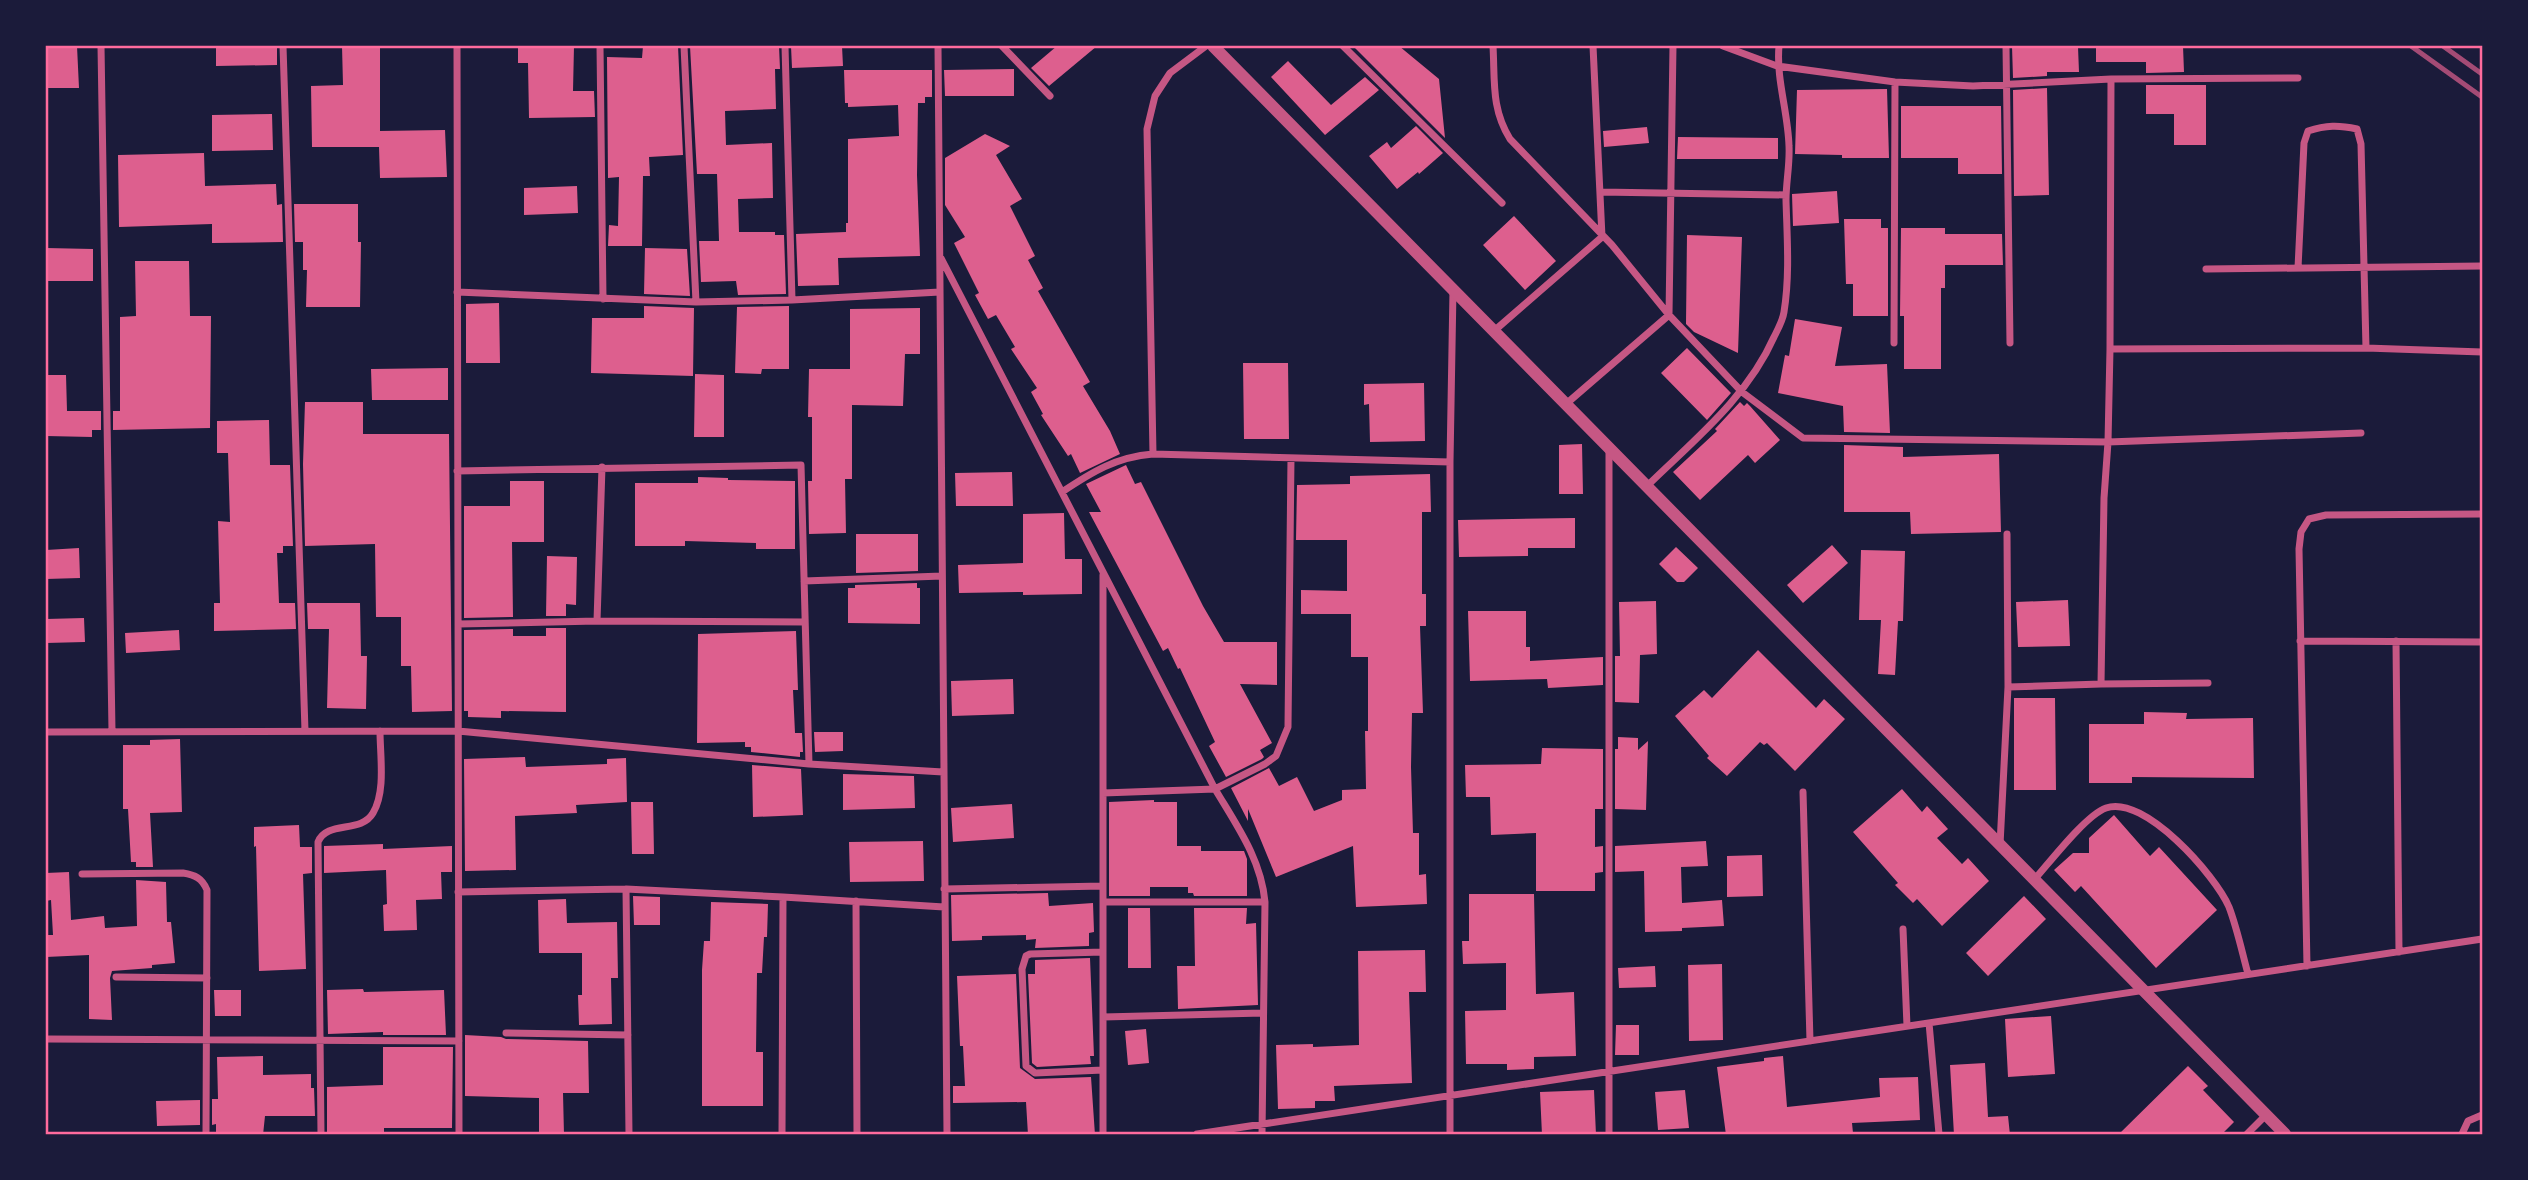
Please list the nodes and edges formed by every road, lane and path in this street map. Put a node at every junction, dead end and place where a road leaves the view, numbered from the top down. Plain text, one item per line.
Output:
1 (101, 46) edge
2 (283, 46) edge
3 (457, 46) edge
4 (600, 46) edge
5 (684, 46) edge
6 (785, 46) edge
7 (938, 46) edge
8 (1002, 46) edge
9 (1206, 46) edge
10 (1213, 46) edge
11 (1343, 46) edge
12 (1493, 46) edge
13 (1593, 46) edge
14 (1673, 46) edge
15 (1723, 46) edge
16 (1779, 46) edge
17 (2006, 46) edge
18 (1777, 66) junction
19 (2298, 78) dead end
20 (2111, 79) junction
21 (1895, 82) junction
22 (2007, 84) junction
23 (1050, 96) dead end
24 (1601, 192) junction
25 (1670, 194) junction
26 (1786, 195) junction
27 (1502, 203) dead end
28 (1602, 237) junction
29 (939, 255) junction
30 (2483, 267) edge
31 (2298, 268) junction
32 (2365, 268) junction
33 (2206, 270) dead end
34 (1453, 289) junction
35 (457, 292) junction
36 (940, 292) junction
37 (603, 299) junction
38 (792, 300) junction
39 (696, 302) junction
40 (1668, 315) junction
41 (1494, 331) junction
42 (1895, 343) dead end
43 (2010, 344) dead end
44 (2366, 348) junction
45 (2110, 349) junction
46 (2483, 352) edge
47 (1742, 392) junction
48 (1566, 404) junction
49 (2361, 433) dead end
50 (2108, 442) junction
51 (1609, 448) junction
52 (1153, 454) junction
53 (1291, 458) junction
54 (1450, 462) junction
55 (602, 467) junction
56 (457, 471) junction
57 (1647, 486) junction
58 (1062, 492) junction
59 (2483, 513) edge
60 (2007, 534) dead end
61 (1103, 570) junction
62 (942, 576) junction
63 (804, 582) junction
64 (597, 621) junction
65 (805, 622) junction
66 (457, 624) junction
67 (2300, 641) junction
68 (2396, 641) junction
69 (2483, 642) edge
70 (2208, 683) dead end
71 (2101, 684) junction
72 (2008, 687) junction
73 (305, 731) junction
74 (380, 731) junction
75 (458, 731) junction
76 (46, 732) edge
77 (112, 732) junction
78 (809, 764) junction
79 (943, 772) junction
80 (1215, 789) junction
81 (1803, 792) dead end
82 (1103, 793) junction
83 (2000, 845) junction
84 (82, 874) dead end
85 (2034, 880) junction
86 (1103, 886) junction
87 (626, 889) junction
88 (944, 889) junction
89 (458, 892) junction
90 (783, 897) junction
91 (856, 901) junction
92 (1103, 902) junction
93 (1265, 902) junction
94 (944, 907) junction
95 (1903, 929) dead end
96 (2483, 939) edge
97 (1103, 952) junction
98 (2399, 952) junction
99 (2308, 965) junction
100 (2248, 974) junction
101 (116, 977) dead end
102 (207, 978) junction
103 (2144, 991) junction
104 (1263, 1013) junction
105 (1103, 1017) junction
106 (1929, 1023) junction
107 (1907, 1026) junction
108 (506, 1033) dead end
109 (628, 1035) junction
110 (46, 1039) edge
111 (207, 1040) junction
112 (319, 1040) junction
113 (459, 1041) junction
114 (1810, 1041) junction
115 (1103, 1070) junction
116 (1609, 1072) junction
117 (1449, 1096) junction
118 (2266, 1115) junction
119 (2483, 1115) edge
120 (1261, 1125) junction
121 (1939, 1134) edge
122 (206, 1135) edge
123 (321, 1135) edge
124 (459, 1135) edge
125 (629, 1135) edge
126 (782, 1135) edge
127 (857, 1135) edge
128 (947, 1135) edge
129 (1103, 1135) edge
130 (1196, 1135) edge
131 (1262, 1135) edge
132 (1450, 1135) edge
133 (1609, 1135) edge
134 (1929, 1135) edge
135 (2247, 1135) edge
136 (2285, 1135) edge
137 (2462, 1135) edge

1 - 77 street
2 - 73 street
3 - 35 street
4 - 37 street
5 - 39 street
6 - 38 street
7 - 29 street
8 - 23 street
9 - 52 street
10 - 34 street
11 - 27 street
12 - 28 street
13 - 24 street
14 - 25 street
15 - 18 street
16 - 18 street
17 - 22 street
18 - 21 street
18 - 26 street
19 - 20 street
20 - 22 street
20 - 45 street
21 - 22 street
21 - 42 street
22 - 43 street
24 - 25 street
24 - 28 street
25 - 26 street
25 - 40 street
26 - 47 street
28 - 40 street
28 - 41 street
29 - 36 street
29 - 58 street
30 - 32 street
31 - 32 street
31 - 32 street
31 - 33 street
32 - 44 street
34 - 41 street
34 - 54 street
35 - 37 street
35 - 56 street
36 - 38 street
36 - 62 street
37 - 39 street
38 - 39 street
40 - 47 street
40 - 48 street
41 - 48 street
44 - 45 street
44 - 46 street
45 - 50 street
47 - 50 street
47 - 57 street
48 - 51 street
49 - 50 street
50 - 71 street
51 - 57 street
51 - 116 street
52 - 53 street
52 - 58 street
53 - 54 street
53 - 80 street
54 - 117 street
55 - 56 street
55 - 63 street
55 - 64 street
56 - 66 street
57 - 83 street
58 - 61 street
59 - 67 street
60 - 72 street
61 - 80 street
61 - 82 street
62 - 63 street
62 - 79 street
63 - 65 street
64 - 65 street
64 - 66 street
65 - 78 street
66 - 75 street
67 - 68 street
67 - 99 street
68 - 69 street
68 - 98 street
70 - 71 street
71 - 72 street
72 - 83 street
73 - 74 street
73 - 77 street
74 - 75 street
74 - 112 street
75 - 78 street
75 - 89 street
76 - 77 street
78 - 79 street
79 - 88 street
80 - 82 street
80 - 93 street
81 - 114 street
82 - 86 street
83 - 85 street
84 - 102 street
85 - 100 street
85 - 103 street
86 - 88 street
86 - 92 street
87 - 89 street
87 - 90 street
87 - 109 street
88 - 94 street
89 - 113 street
90 - 91 street
90 - 126 street
91 - 94 street
91 - 127 street
92 - 93 street
92 - 97 street
93 - 104 street
94 - 128 street
95 - 107 street
96 - 98 street
97 - 105 street
97 - 115 street
98 - 99 street
99 - 100 street
100 - 103 street
101 - 102 street
102 - 111 street
103 - 106 street
103 - 118 street
104 - 105 street
104 - 120 street
105 - 115 street
106 - 107 street
106 - 121 street
107 - 114 street
108 - 109 street
109 - 125 street
110 - 111 street
111 - 112 street
111 - 122 street
112 - 113 street
112 - 123 street
113 - 124 street
114 - 116 street
115 - 129 street
116 - 117 street
116 - 133 street
117 - 120 street
117 - 132 street
118 - 135 street
118 - 136 street
119 - 137 street
120 - 130 street
120 - 131 street
121 - 134 street

